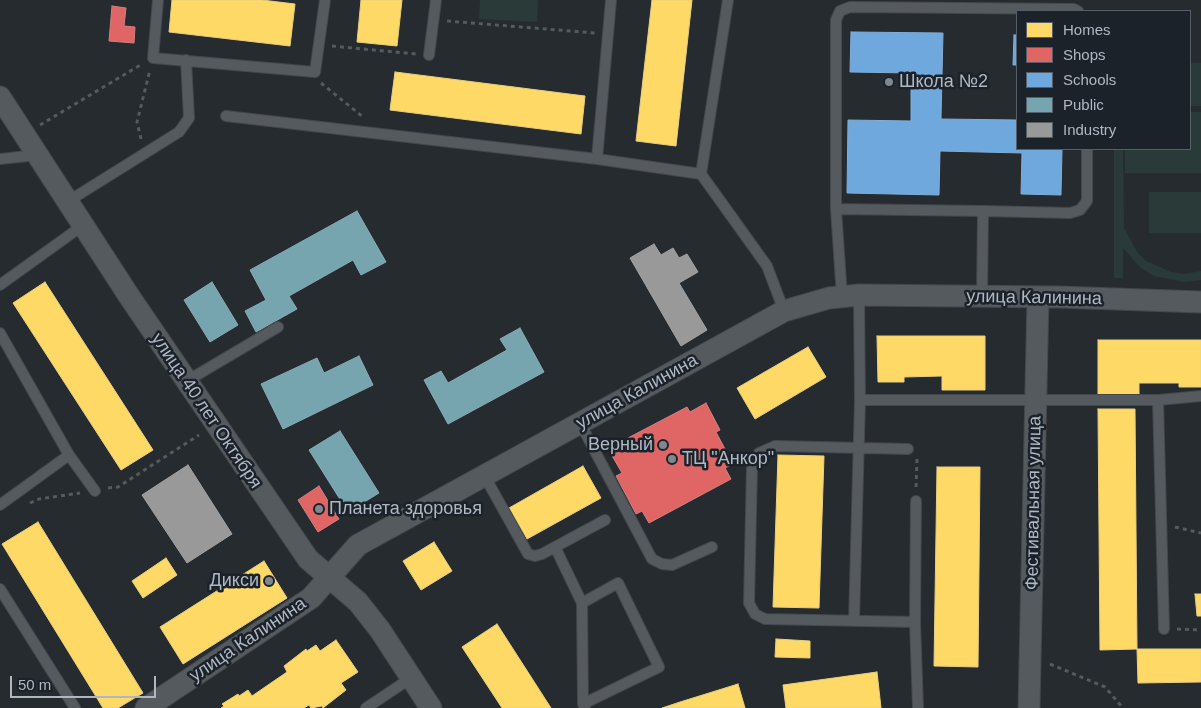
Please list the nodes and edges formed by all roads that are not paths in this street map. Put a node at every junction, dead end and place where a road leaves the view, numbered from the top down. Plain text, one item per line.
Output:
1 (158, 0) edge
2 (325, 0) edge
3 (436, 0) edge
4 (611, 0) edge
5 (728, 0) edge
6 (1076, 10) edge
7 (429, 56) road end
8 (186, 60) junction
9 (0, 97) edge
10 (226, 116) dead end
11 (1087, 150) edge
12 (37, 156) junction
13 (0, 159) edge
14 (597, 159) junction
15 (701, 174) junction
16 (67, 202) junction
17 (836, 209) junction
18 (983, 211) junction
19 (82, 226) junction
20 (0, 285) edge
21 (851, 296) junction
22 (982, 297) junction
23 (1038, 297) junction
24 (1201, 302) edge
25 (784, 311) junction
26 (278, 327) dead end
27 (0, 333) edge
28 (185, 382) junction
29 (1201, 396) edge
30 (860, 400) junction
31 (1158, 400) junction
32 (1036, 401) junction
33 (580, 423) junction
34 (859, 448) junction
35 (908, 449) road end
36 (69, 455) junction
37 (484, 475) junction
38 (95, 490) road end
39 (916, 500) road end
40 (0, 506) edge
41 (604, 520) dead end
42 (555, 547) junction
43 (712, 547) dead end
44 (328, 577) junction
45 (0, 589) edge
46 (582, 603) junction
47 (854, 621) junction
48 (915, 622) junction
49 (1164, 629) road end
50 (411, 678) junction
51 (584, 706) edge
52 (74, 708) edge
53 (147, 708) edge
54 (366, 708) edge
55 (431, 708) edge
56 (918, 708) edge
57 (1029, 708) edge

1 - 8 lane
2 - 8 lane
3 - 7 lane
4 - 14 lane
5 - 15 lane
6 - 17 lane
8 - 16 lane
9 - 12 street, улица 40 лет Октября
10 - 14 lane
11 - 18 lane
12 - 13 lane
12 - 16 street, улица 40 лет Октября
14 - 15 lane
15 - 25 lane
16 - 19 street, улица 40 лет Октября
17 - 18 lane
17 - 21 lane
18 - 22 lane
19 - 20 lane
19 - 28 street, улица 40 лет Октября
21 - 22 street, улица Калинина
21 - 25 street, улица Калинина
21 - 30 lane
22 - 23 street, улица Калинина
23 - 24 street, улица Калинина
23 - 32 street, Фестивальная улица
25 - 33 street, улица Калинина
26 - 28 lane
27 - 36 lane
28 - 44 street, улица 40 лет Октября
29 - 31 lane
30 - 32 lane
30 - 34 lane
31 - 32 lane
31 - 49 lane
32 - 57 street, Фестивальная улица
33 - 37 street, улица Калинина
33 - 43 lane
34 - 35 lane
34 - 47 lane
34 - 47 lane
36 - 38 lane
36 - 40 lane
37 - 42 lane
37 - 44 street, улица Калинина
39 - 48 lane
41 - 42 lane
42 - 46 lane
44 - 50 street, улица 40 лет Октября
44 - 53 street, улица Калинина
45 - 52 lane
46 - 51 lane
46 - 51 lane
47 - 48 lane
48 - 56 lane
50 - 54 lane
50 - 55 street, улица 40 лет Октября

